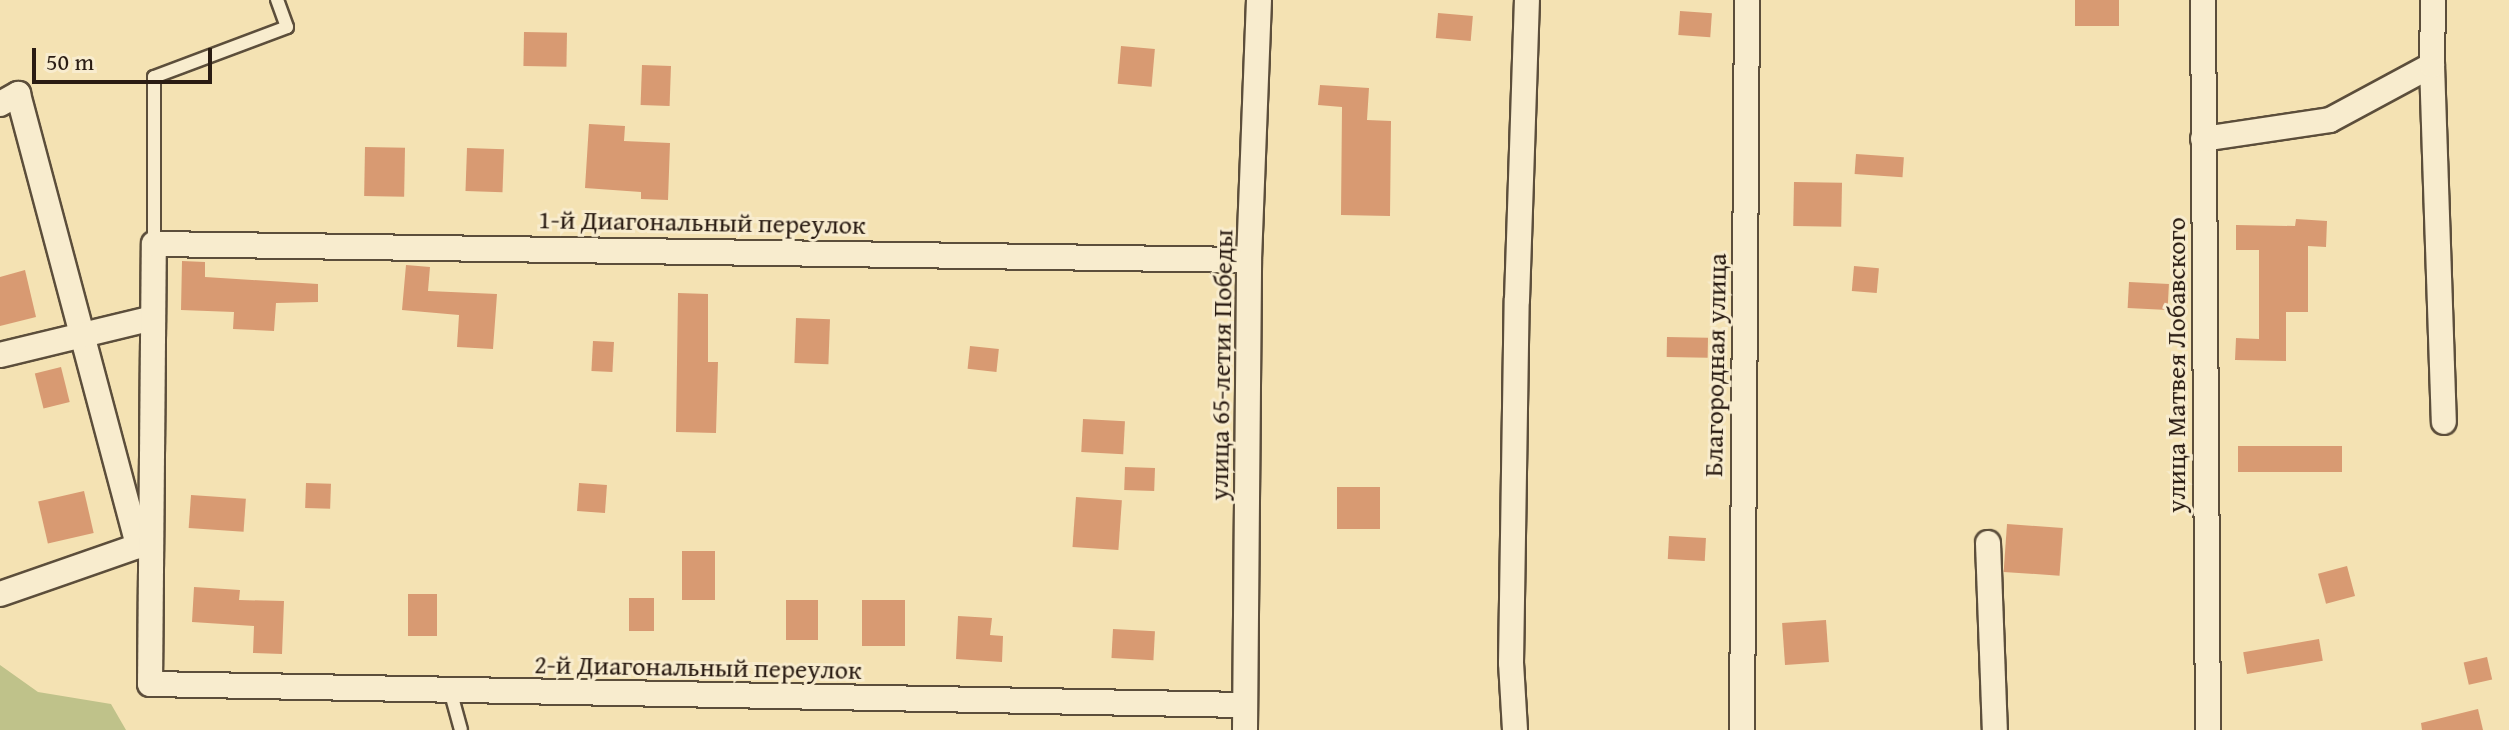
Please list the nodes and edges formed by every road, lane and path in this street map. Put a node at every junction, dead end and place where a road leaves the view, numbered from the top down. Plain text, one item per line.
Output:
1 (277, 0) edge
2 (1259, 0) edge
3 (1527, 0) edge
4 (1747, 0) edge
5 (2203, 0) edge
6 (2433, 0) edge
7 (2432, 65) junction
8 (0, 104) edge
9 (2203, 139) junction
10 (154, 244) junction
11 (1249, 260) junction
12 (153, 318) junction
13 (82, 334) junction
14 (0, 355) edge
15 (2444, 422) dead end
16 (1988, 543) dead end
17 (0, 594) edge
18 (450, 690) junction
19 (1244, 705) junction
20 (461, 730) edge
21 (1245, 730) edge
22 (1515, 730) edge
23 (1742, 730) edge
24 (1995, 730) edge
25 (2208, 730) edge

1 - 10 lane
2 - 11 street, улица 65-летия Победы
3 - 22 street
4 - 23 street, Благородная улица
5 - 9 street, улица Матвея Лобавского
6 - 7 street
7 - 9 street
7 - 15 street
8 - 13 street
9 - 25 street, улица Матвея Лобавского
10 - 11 street, 1-й Диагональный переулок
10 - 12 street
11 - 19 street, улица 65-летия Победы
12 - 13 street
12 - 18 street, 2-й Диагональный переулок
13 - 14 street
13 - 17 street
16 - 24 street
18 - 19 street, 2-й Диагональный переулок
18 - 20 lane
19 - 21 street, улица 65-летия Победы

